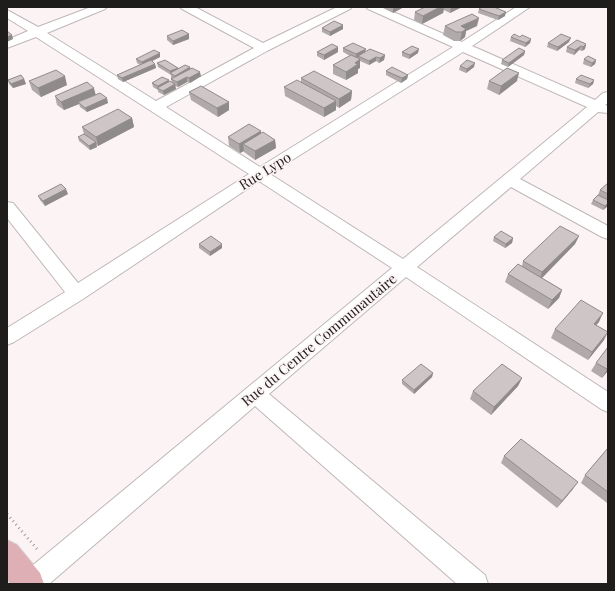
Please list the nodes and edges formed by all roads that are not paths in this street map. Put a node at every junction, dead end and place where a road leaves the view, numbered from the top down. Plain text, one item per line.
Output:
1 (101, 7) edge
2 (186, 7) edge
3 (346, 7) edge
4 (372, 7) edge
5 (524, 7) edge
6 (7, 13) edge
7 (38, 32) junction
8 (7, 44) edge
9 (263, 48) junction
10 (464, 48) junction
11 (604, 105) edge
12 (156, 107) junction
13 (260, 174) junction
14 (510, 179) junction
15 (7, 207) edge
16 (608, 233) edge
17 (405, 268) junction
18 (77, 294) junction
19 (7, 337) edge
20 (255, 394) junction
21 (608, 402) edge
22 (7, 555) edge
23 (30, 584) edge
24 (476, 584) edge

1 - 7 street
2 - 9 street
3 - 9 street
4 - 10 street
5 - 10 street, Rue Lypo
6 - 7 street
7 - 8 street
7 - 12 street
9 - 12 street
10 - 11 street
10 - 13 street, Rue Lypo
11 - 14 street, Rue du Centre Communautaire
12 - 13 street
13 - 17 street
13 - 18 street, Rue Lypo
14 - 16 street
14 - 17 street, Rue du Centre Communautaire
15 - 18 street
17 - 20 street, Rue du Centre Communautaire
17 - 21 street
18 - 19 street, Rue Lypo
20 - 23 street, Rue du Centre Communautaire
20 - 24 street
22 - 23 main road

